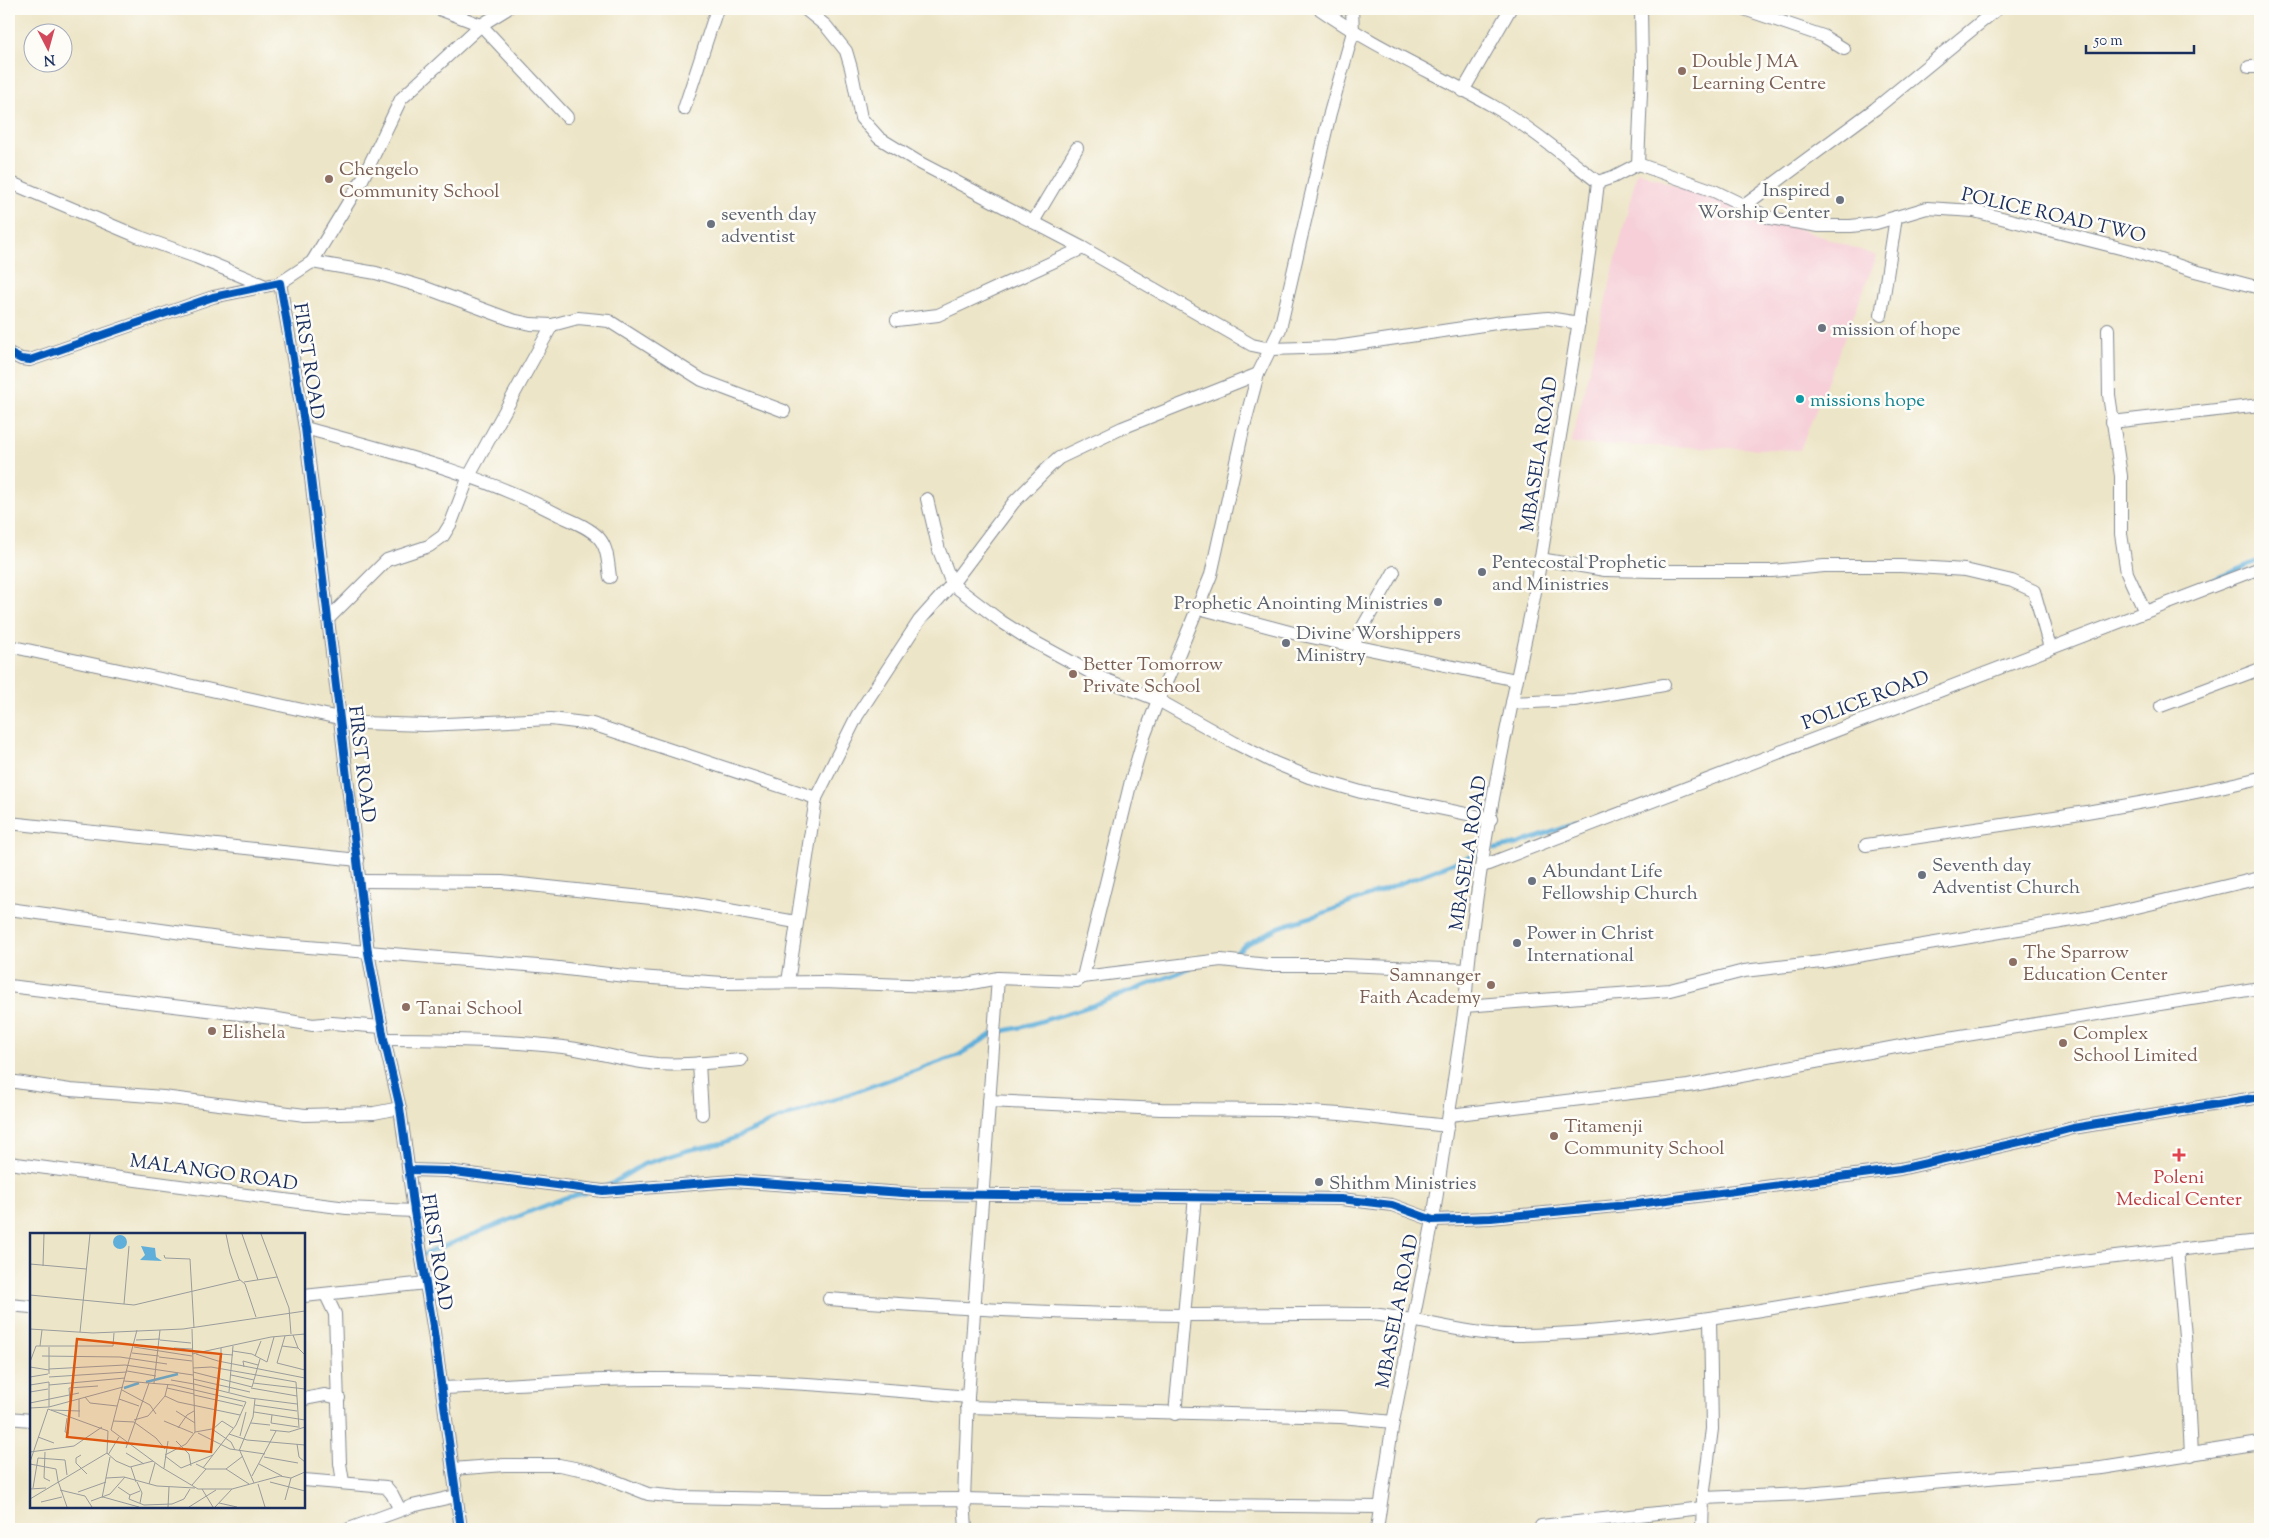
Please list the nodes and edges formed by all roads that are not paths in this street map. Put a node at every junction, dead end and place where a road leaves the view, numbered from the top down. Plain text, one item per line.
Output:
1 (439, 9) edge
2 (507, 9) edge
3 (717, 9) edge
4 (805, 9) edge
5 (1320, 9) edge
6 (1352, 9) edge
7 (1510, 9) edge
8 (1641, 9) edge
9 (1744, 9) edge
10 (1997, 9) edge
11 (481, 25) junction
12 (1354, 32) junction
13 (1844, 49) dead end
14 (1463, 91) junction
15 (684, 109) dead end
16 (568, 117) dead end
17 (1077, 148) dead end
18 (1638, 164) junction
19 (9, 182) edge
20 (1598, 182) junction
21 (1746, 205) junction
22 (1896, 217) junction
23 (1033, 222) junction
24 (1083, 248) junction
25 (312, 262) junction
26 (280, 283) junction
27 (263, 285) junction
28 (2260, 288) edge
29 (1881, 315) dead end
30 (897, 320) dead end
31 (1579, 323) junction
32 (552, 325) junction
33 (2108, 329) dead end
34 (1271, 349) junction
35 (9, 355) edge
36 (1258, 374) junction
37 (2260, 405) edge
38 (784, 411) dead end
39 (2112, 422) junction
40 (305, 428) junction
41 (469, 476) junction
42 (927, 499) dead end
43 (1540, 560) junction
44 (2260, 568) edge
45 (1394, 572) dead end
46 (610, 577) dead end
47 (952, 584) junction
48 (1198, 608) junction
49 (2145, 612) junction
50 (328, 619) junction
51 (9, 646) edge
52 (1352, 646) junction
53 (2050, 648) junction
54 (2260, 669) edge
55 (1516, 680) junction
56 (1664, 685) dead end
57 (1158, 700) junction
58 (1512, 703) junction
59 (2161, 706) dead end
60 (341, 719) junction
61 (2260, 778) edge
62 (816, 798) junction
63 (1491, 819) junction
64 (9, 823) edge
65 (1866, 845) dead end
66 (358, 860) junction
67 (1483, 866) junction
68 (2260, 878) edge
69 (361, 880) junction
70 (9, 909) edge
71 (796, 922) junction
72 (368, 952) junction
73 (1468, 970) junction
74 (1083, 977) junction
75 (998, 978) junction
76 (788, 982) junction
77 (9, 986) edge
78 (2260, 988) edge
79 (1465, 1006) junction
80 (383, 1033) junction
81 (741, 1060) dead end
82 (699, 1063) junction
83 (9, 1081) edge
84 (2260, 1096) edge
85 (989, 1102) junction
86 (400, 1108) junction
87 (702, 1114) dead end
88 (1449, 1121) junction
89 (9, 1163) edge
90 (409, 1170) junction
91 (982, 1194) junction
92 (1195, 1196) junction
93 (414, 1211) junction
94 (1434, 1220) junction
95 (2260, 1241) edge
96 (2177, 1250) junction
97 (426, 1283) junction
98 (326, 1295) junction
99 (305, 1296) edge
100 (830, 1299) dead end
101 (9, 1305) edge
102 (30, 1307) edge
103 (973, 1310) junction
104 (1184, 1315) junction
105 (1710, 1319) junction
106 (1412, 1320) junction
107 (442, 1388) junction
108 (339, 1398) junction
109 (305, 1399) edge
110 (968, 1402) junction
111 (1175, 1414) junction
112 (9, 1418) edge
113 (30, 1420) edge
114 (1393, 1422) junction
115 (2260, 1443) edge
116 (2191, 1455) junction
117 (453, 1469) junction
118 (305, 1480) edge
119 (343, 1482) junction
120 (456, 1496) junction
121 (964, 1499) junction
122 (1702, 1503) junction
123 (1380, 1507) junction
124 (400, 1510) junction
125 (1541, 1526) dead end
126 (350, 1529) edge
127 (461, 1529) edge
128 (966, 1529) edge
129 (1377, 1529) edge
130 (1702, 1529) edge

1 - 11 street
2 - 11 street
3 - 15 street
4 - 23 street
5 - 12 street
6 - 12 street
7 - 14 street
8 - 18 street
9 - 13 street
10 - 21 street
11 - 16 street
11 - 25 street
12 - 14 street
12 - 34 street
14 - 20 street
17 - 23 street
18 - 20 street
18 - 21 street, POLICE ROAD TWO
19 - 27 street
20 - 31 street, MBASELA ROAD
21 - 22 street, POLICE ROAD TWO
22 - 28 street, POLICE ROAD TWO
22 - 29 street
23 - 24 street
24 - 30 street
24 - 34 street
25 - 26 street
25 - 32 street
26 - 27 street, FIRST ROAD
26 - 40 street, FIRST ROAD
27 - 35 street, FIRST ROAD
31 - 34 street
31 - 43 street, MBASELA ROAD
32 - 38 street
32 - 41 street
33 - 39 street
34 - 36 street
36 - 47 street
36 - 48 street
37 - 39 street
39 - 49 street
40 - 41 street
40 - 50 street, FIRST ROAD
41 - 46 street
41 - 50 street
42 - 47 street
43 - 53 street
43 - 55 street, MBASELA ROAD
44 - 49 street, POLICE ROAD
45 - 52 street
47 - 57 street
47 - 62 street
48 - 52 street
48 - 57 street
49 - 53 street, POLICE ROAD
50 - 60 street, FIRST ROAD
51 - 60 street
52 - 55 street
53 - 67 street, POLICE ROAD
54 - 59 street
55 - 58 street, MBASELA ROAD
56 - 58 street
57 - 63 street
57 - 74 street
58 - 63 street, MBASELA ROAD
60 - 62 street
60 - 66 street, FIRST ROAD
61 - 65 street
62 - 71 street
63 - 67 street, MBASELA ROAD
64 - 66 street
66 - 69 street, FIRST ROAD
67 - 73 street, MBASELA ROAD
68 - 79 street
69 - 71 street
69 - 72 street, FIRST ROAD
70 - 72 street
71 - 76 street
72 - 76 street
72 - 80 street, FIRST ROAD
73 - 74 street
73 - 79 street, MBASELA ROAD
74 - 75 street
75 - 76 street
75 - 85 street
77 - 80 street
78 - 88 street
79 - 88 street, MBASELA ROAD
80 - 82 street
80 - 86 street, FIRST ROAD
81 - 82 street
82 - 87 street
83 - 86 street
84 - 94 street
85 - 88 street
85 - 91 street
86 - 90 street, FIRST ROAD
88 - 94 street, MBASELA ROAD
89 - 93 street, MALANGO ROAD
90 - 91 street
90 - 93 street, FIRST ROAD
91 - 92 street
91 - 103 street
92 - 94 street
92 - 104 street
93 - 97 street, FIRST ROAD
94 - 106 street, MBASELA ROAD
95 - 96 street
96 - 105 street
96 - 116 street
97 - 98 street
97 - 107 street, FIRST ROAD
98 - 99 street
98 - 108 street
100 - 103 street
101 - 102 street
103 - 104 street
103 - 110 street
104 - 106 street
104 - 111 street
105 - 106 street
105 - 122 street
106 - 114 street, MBASELA ROAD
107 - 110 street
107 - 117 street, FIRST ROAD
108 - 109 street
108 - 119 street
110 - 111 street
110 - 121 street
111 - 114 street
112 - 113 street
114 - 123 street, MBASELA ROAD
115 - 116 street
116 - 122 street
117 - 120 street, FIRST ROAD
117 - 121 street
118 - 119 street
119 - 124 street
120 - 124 street
120 - 127 street, FIRST ROAD
121 - 123 street
121 - 128 street
122 - 125 street
122 - 130 street
123 - 129 street, MBASELA ROAD
124 - 126 street

